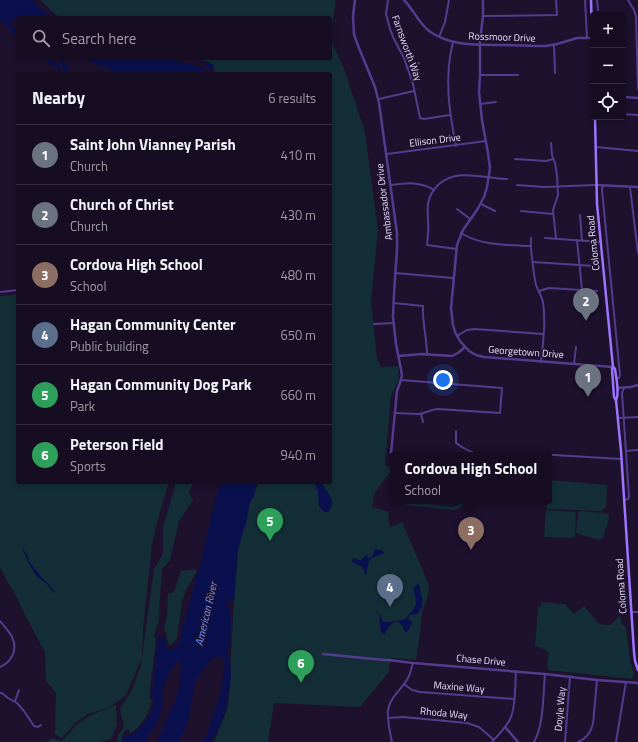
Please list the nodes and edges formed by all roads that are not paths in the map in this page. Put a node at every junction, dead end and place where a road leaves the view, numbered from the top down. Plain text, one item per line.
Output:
1 (355, 0) edge
2 (388, 0) edge
3 (404, 0) edge
4 (449, 0) edge
5 (483, 0) edge
6 (556, 0) edge
7 (585, 0) edge
8 (591, 0) edge
9 (597, 0) edge
10 (628, 0) edge
11 (598, 10) dead end
12 (591, 12) edge
13 (483, 16) junction
14 (439, 37) junction
15 (587, 38) joint
16 (453, 42) junction
17 (480, 45) junction
18 (554, 45) junction
19 (419, 64) dead end
20 (407, 68) junction
21 (638, 70) edge
22 (555, 73) dead end
23 (480, 75) junction
24 (518, 75) dead end
25 (638, 89) edge
26 (414, 91) junction
27 (626, 97) edge
28 (638, 98) edge
29 (378, 99) junction
30 (496, 102) dead end
31 (480, 104) junction
32 (626, 114) edge
33 (450, 115) junction
34 (638, 115) edge
35 (594, 120) edge
36 (486, 141) junction
37 (551, 143) dead end
38 (456, 146) junction
39 (596, 147) junction
40 (638, 151) edge
41 (387, 154) junction
42 (515, 158) dead end
43 (553, 159) junction
44 (488, 177) junction
45 (507, 179) dead end
46 (391, 185) junction
47 (517, 185) dead end
48 (596, 185) junction
49 (603, 185) junction
50 (557, 187) junction
51 (630, 187) junction
52 (638, 188) edge
53 (434, 190) junction
54 (481, 204) junction
55 (457, 209) dead end
56 (521, 211) dead end
57 (495, 212) dead end
58 (553, 214) junction
59 (580, 215) dead end
60 (635, 218) junction
61 (638, 218) edge
62 (470, 219) junction
63 (461, 233) junction
64 (531, 238) dead end
65 (545, 238) dead end
66 (556, 238) junction
67 (577, 240) junction
68 (582, 241) junction
69 (601, 242) junction
70 (531, 246) junction
71 (638, 248) edge
72 (456, 249) junction
73 (638, 253) edge
74 (533, 262) junction
75 (580, 265) junction
76 (594, 266) dead end
77 (395, 273) junction
78 (454, 278) junction
79 (16, 290) edge
80 (582, 290) junction
81 (539, 291) junction
82 (0, 292) edge
83 (597, 292) dead end
84 (393, 303) junction
85 (394, 323) junction
86 (374, 324) dead end
87 (543, 334) junction
88 (457, 336) junction
89 (576, 346) dead end
90 (465, 347) junction
91 (427, 354) junction
92 (398, 356) junction
93 (541, 362) junction
94 (574, 364) junction
95 (613, 367) junction
96 (616, 378) junction
97 (401, 380) junction
98 (638, 385) edge
99 (618, 388) junction
100 (624, 388) junction
101 (614, 396) junction
102 (616, 400) junction
103 (395, 413) junction
104 (421, 414) junction
105 (638, 417) edge
106 (618, 418) junction
107 (623, 418) junction
108 (424, 422) dead end
109 (456, 431) dead end
110 (626, 450) junction
111 (638, 450) edge
112 (391, 452) edge
113 (471, 452) edge
114 (552, 454) edge
115 (621, 459) junction
116 (624, 500) junction
117 (631, 612) junction
118 (638, 612) edge
119 (0, 621) edge
120 (323, 654) dead end
121 (413, 663) junction
122 (0, 667) edge
123 (638, 670) edge
124 (516, 671) junction
125 (545, 674) junction
126 (570, 676) junction
127 (597, 680) junction
128 (626, 682) junction
129 (638, 683) edge
130 (404, 684) junction
131 (19, 690) dead end
132 (0, 693) edge
133 (514, 699) junction
134 (15, 701) junction
135 (388, 718) junction
136 (41, 725) dead end
137 (505, 728) junction
138 (493, 741) edge
139 (392, 742) edge
140 (518, 742) edge
141 (534, 742) edge
142 (565, 742) edge
143 (578, 742) edge
144 (616, 742) edge

1 - 29 street, Ambassador Drive
2 - 20 street, Farnsworth Way
3 - 14 street, Rossmoor Drive
4 - 14 street
5 - 13 street, Georgetown Drive
6 - 13 street
7 - 15 street
8 - 12 main road
9 - 11 street
10 - 21 street
13 - 17 street, Georgetown Drive
14 - 16 street, Rossmoor Drive
15 - 18 street, Rossmoor Drive
16 - 17 street, Rossmoor Drive
16 - 33 street
17 - 18 street, Rossmoor Drive
17 - 23 street, Georgetown Drive
18 - 22 street
19 - 20 street
20 - 26 street, Farnsworth Way
21 - 25 street
23 - 24 street
23 - 31 street, Georgetown Drive
26 - 29 street
26 - 33 street, Farnsworth Way
27 - 28 street
29 - 41 street, Ambassador Drive
30 - 31 street
31 - 36 street, Georgetown Drive
32 - 34 street
33 - 38 street
35 - 39 main road, Coloma Road
36 - 38 street, Ellison Drive
36 - 44 street, Georgetown Drive
37 - 43 street
38 - 41 street, Ellison Drive
39 - 40 street
39 - 48 main road, Coloma Road
41 - 46 street, Ambassador Drive
42 - 43 street
43 - 50 street
44 - 45 street
44 - 53 street
44 - 54 street, Georgetown Drive
46 - 53 street
46 - 77 street, Ambassador Drive
47 - 50 street
48 - 49 street
48 - 50 street
48 - 69 main road, Coloma Road
49 - 51 street
49 - 96 street, Coloma Road
50 - 58 street
51 - 52 street
51 - 60 street
53 - 72 street
54 - 57 street
54 - 62 street, Georgetown Drive
55 - 62 street
56 - 58 street
58 - 66 street
59 - 68 street
60 - 61 street
60 - 71 street
62 - 63 street, Georgetown Drive
63 - 70 street
63 - 72 street, Georgetown Drive
64 - 70 street
65 - 66 street
66 - 67 street
67 - 68 street
67 - 75 street
68 - 69 street
69 - 95 main road, Coloma Road
70 - 74 street
71 - 73 street
72 - 78 street, Georgetown Drive
74 - 75 street
74 - 81 street
75 - 76 street
75 - 80 street
77 - 78 street
77 - 84 street, Ambassador Drive
78 - 88 street, Georgetown Drive
79 - 82 street
80 - 81 street
80 - 83 street
81 - 87 street
84 - 85 street, Ambassador Drive
84 - 91 street
85 - 86 street
85 - 92 street, Ambassador Drive
87 - 88 street
87 - 93 street
88 - 90 street, Georgetown Drive
89 - 94 street
90 - 91 street
90 - 93 street, Georgetown Drive
91 - 92 street
92 - 97 street, Ambassador Drive
93 - 94 street, Georgetown Drive
94 - 95 street, Georgetown Drive
95 - 96 main road, Coloma Road
95 - 101 main road, Coloma Road
96 - 99 main road, Coloma Road
97 - 103 street, Ambassador Drive
97 - 104 street
98 - 100 street
99 - 100 street
99 - 101 main road
99 - 102 main road, Coloma Road
100 - 107 street, Coloma Road
101 - 102 main road, Coloma Road
102 - 106 main road, Coloma Road
103 - 104 street
103 - 112 street, Ambassador Drive
104 - 108 street
105 - 107 street
106 - 107 street
106 - 115 main road, Coloma Road
107 - 110 street, Coloma Road
109 - 113 street
110 - 111 street
110 - 116 street, Coloma Road
114 - 115 street
115 - 116 main road, Coloma Road
116 - 117 main road, Coloma Road
117 - 118 street
117 - 123 main road, Coloma Road
119 - 122 street
120 - 121 street, Chase Drive
121 - 124 street, Chase Drive
121 - 130 street
124 - 125 street, Chase Drive
124 - 133 street
125 - 126 street, Chase Drive
125 - 141 street
126 - 127 street, Chase Drive
126 - 142 street, Doyle Way
127 - 128 street, Chase Drive
127 - 143 street
128 - 129 street, Chase Drive
128 - 144 street
130 - 133 street, Maxine Way
130 - 135 street
131 - 134 street
132 - 134 street
133 - 137 street
134 - 136 street
135 - 138 street, Rhoda Way
135 - 139 street
137 - 138 street
137 - 140 street

